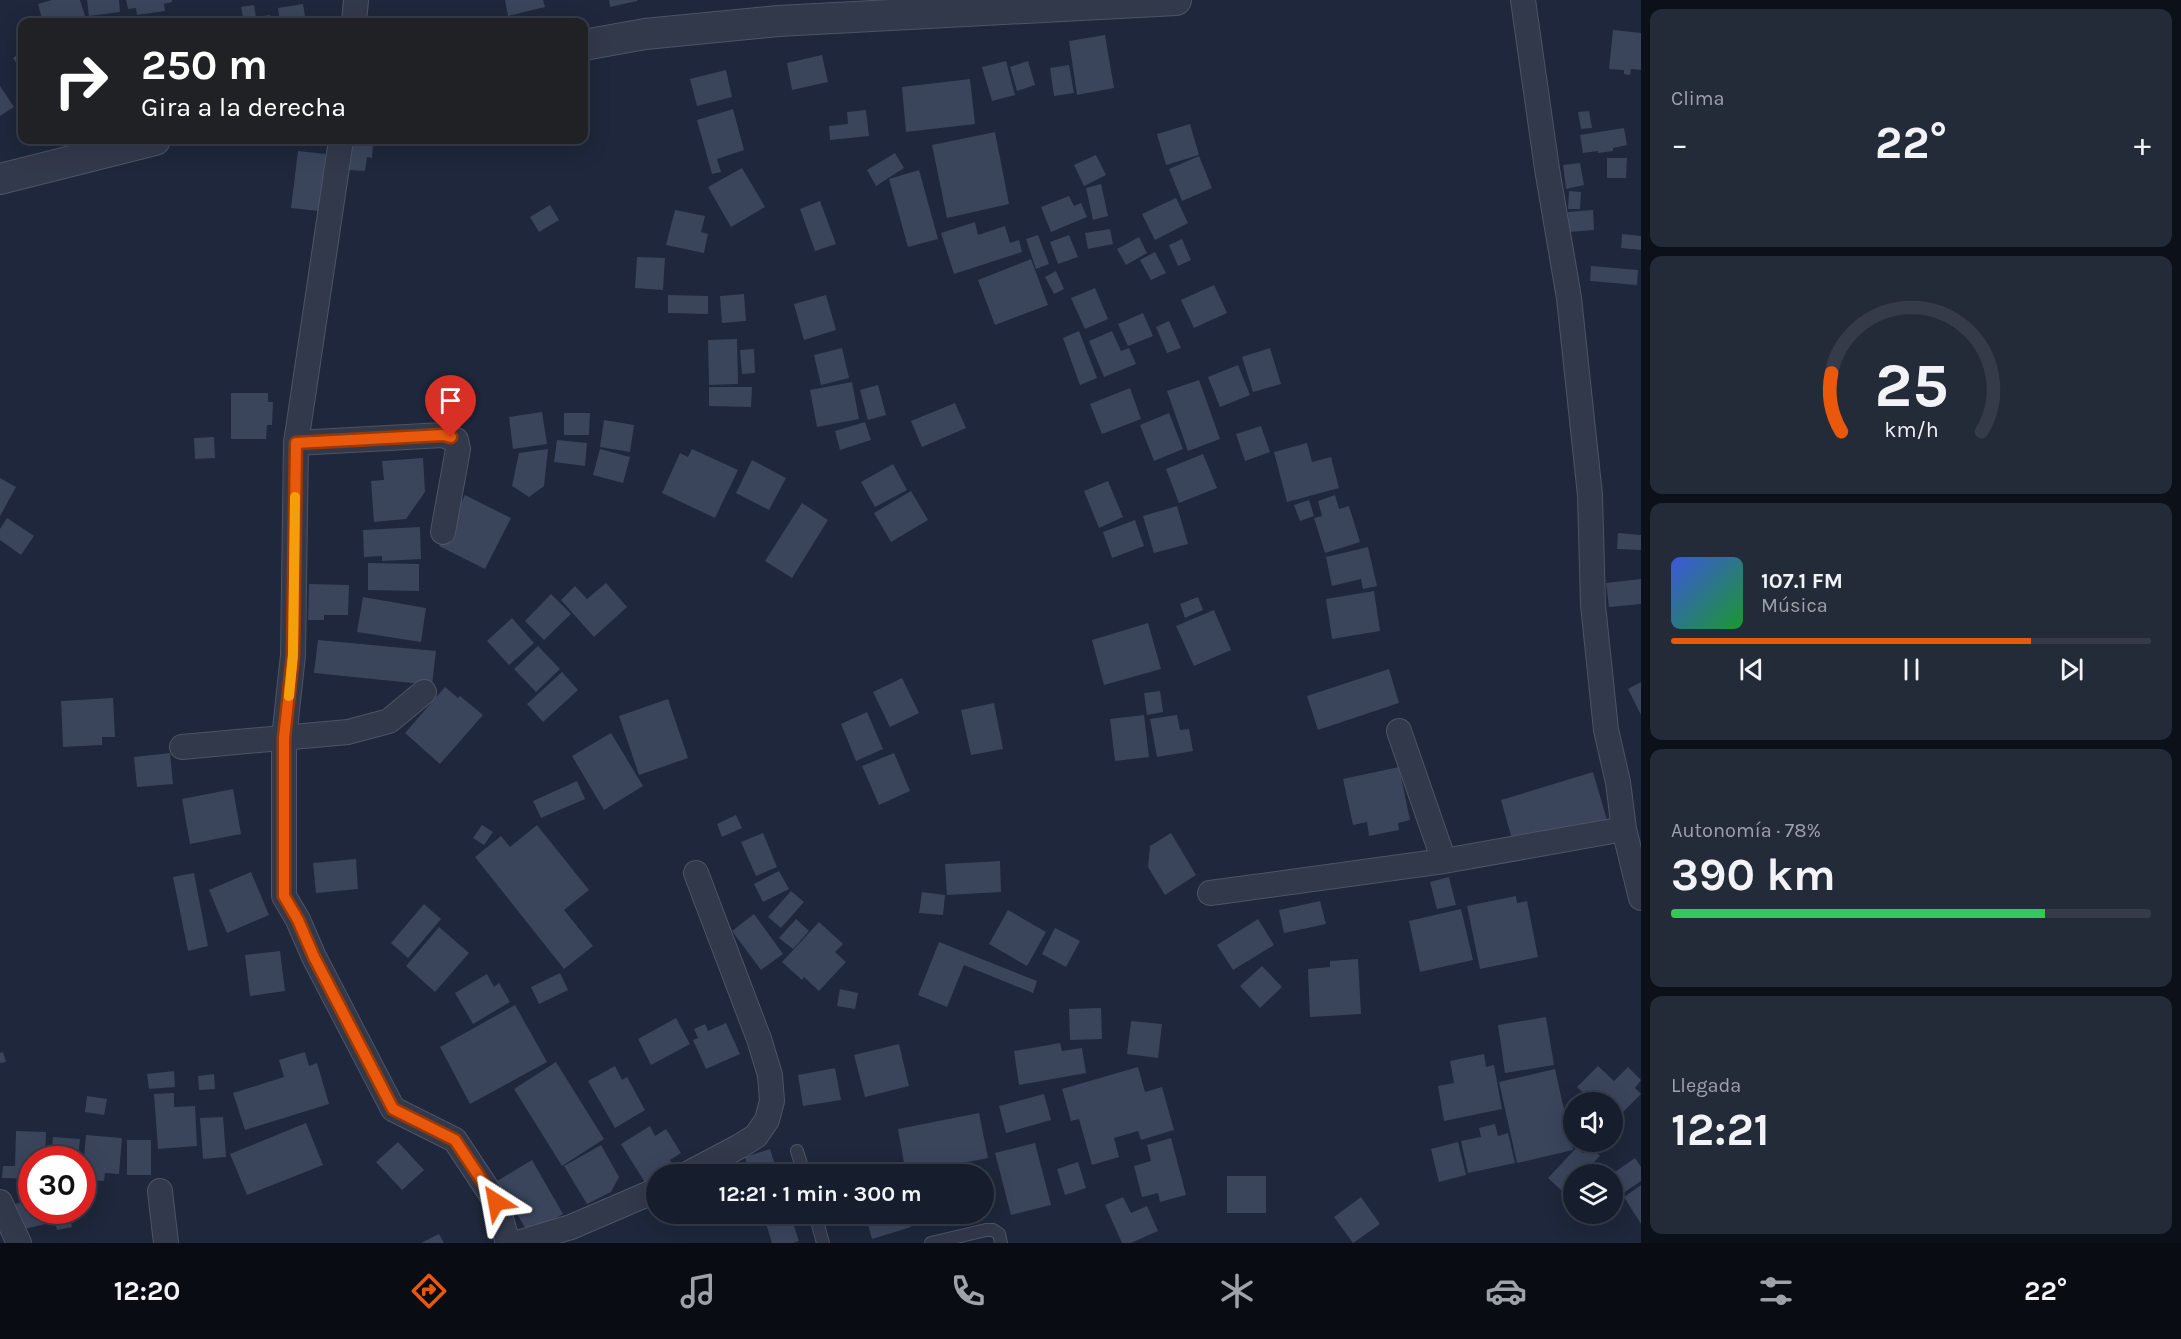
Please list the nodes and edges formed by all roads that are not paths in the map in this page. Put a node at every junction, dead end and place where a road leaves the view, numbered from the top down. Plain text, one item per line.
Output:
1 (356, 0) edge
2 (1176, 0) edge
3 (1522, 0) edge
4 (354, 18) edge
5 (588, 44) edge
6 (139, 144) edge
7 (340, 144) edge
8 (0, 179) edge
9 (296, 443) junction
10 (443, 532) dead end
11 (424, 692) dead end
12 (1399, 731) dead end
13 (284, 738) junction
14 (182, 747) dead end
15 (1623, 829) junction
16 (1444, 861) junction
17 (696, 873) dead end
18 (1210, 893) dead end
19 (1641, 898) edge
20 (797, 1151) dead end
21 (706, 1164) edge
22 (801, 1164) edge
23 (160, 1191) dead end
24 (646, 1195) edge
25 (0, 1202) edge
26 (817, 1224) edge
27 (19, 1243) edge
28 (166, 1243) edge
29 (508, 1243) edge
30 (518, 1243) edge
31 (823, 1243) edge
32 (931, 1243) edge
33 (1001, 1243) edge

1 - 4 street
2 - 5 street
3 - 15 street
6 - 8 street
7 - 9 street
9 - 10 street
9 - 13 street
11 - 13 street
12 - 16 street
13 - 14 street
13 - 29 street
15 - 16 street
15 - 19 street
16 - 18 street
17 - 21 street
20 - 22 lane
23 - 28 street
24 - 30 street
25 - 27 street
26 - 31 lane
32 - 33 lane

